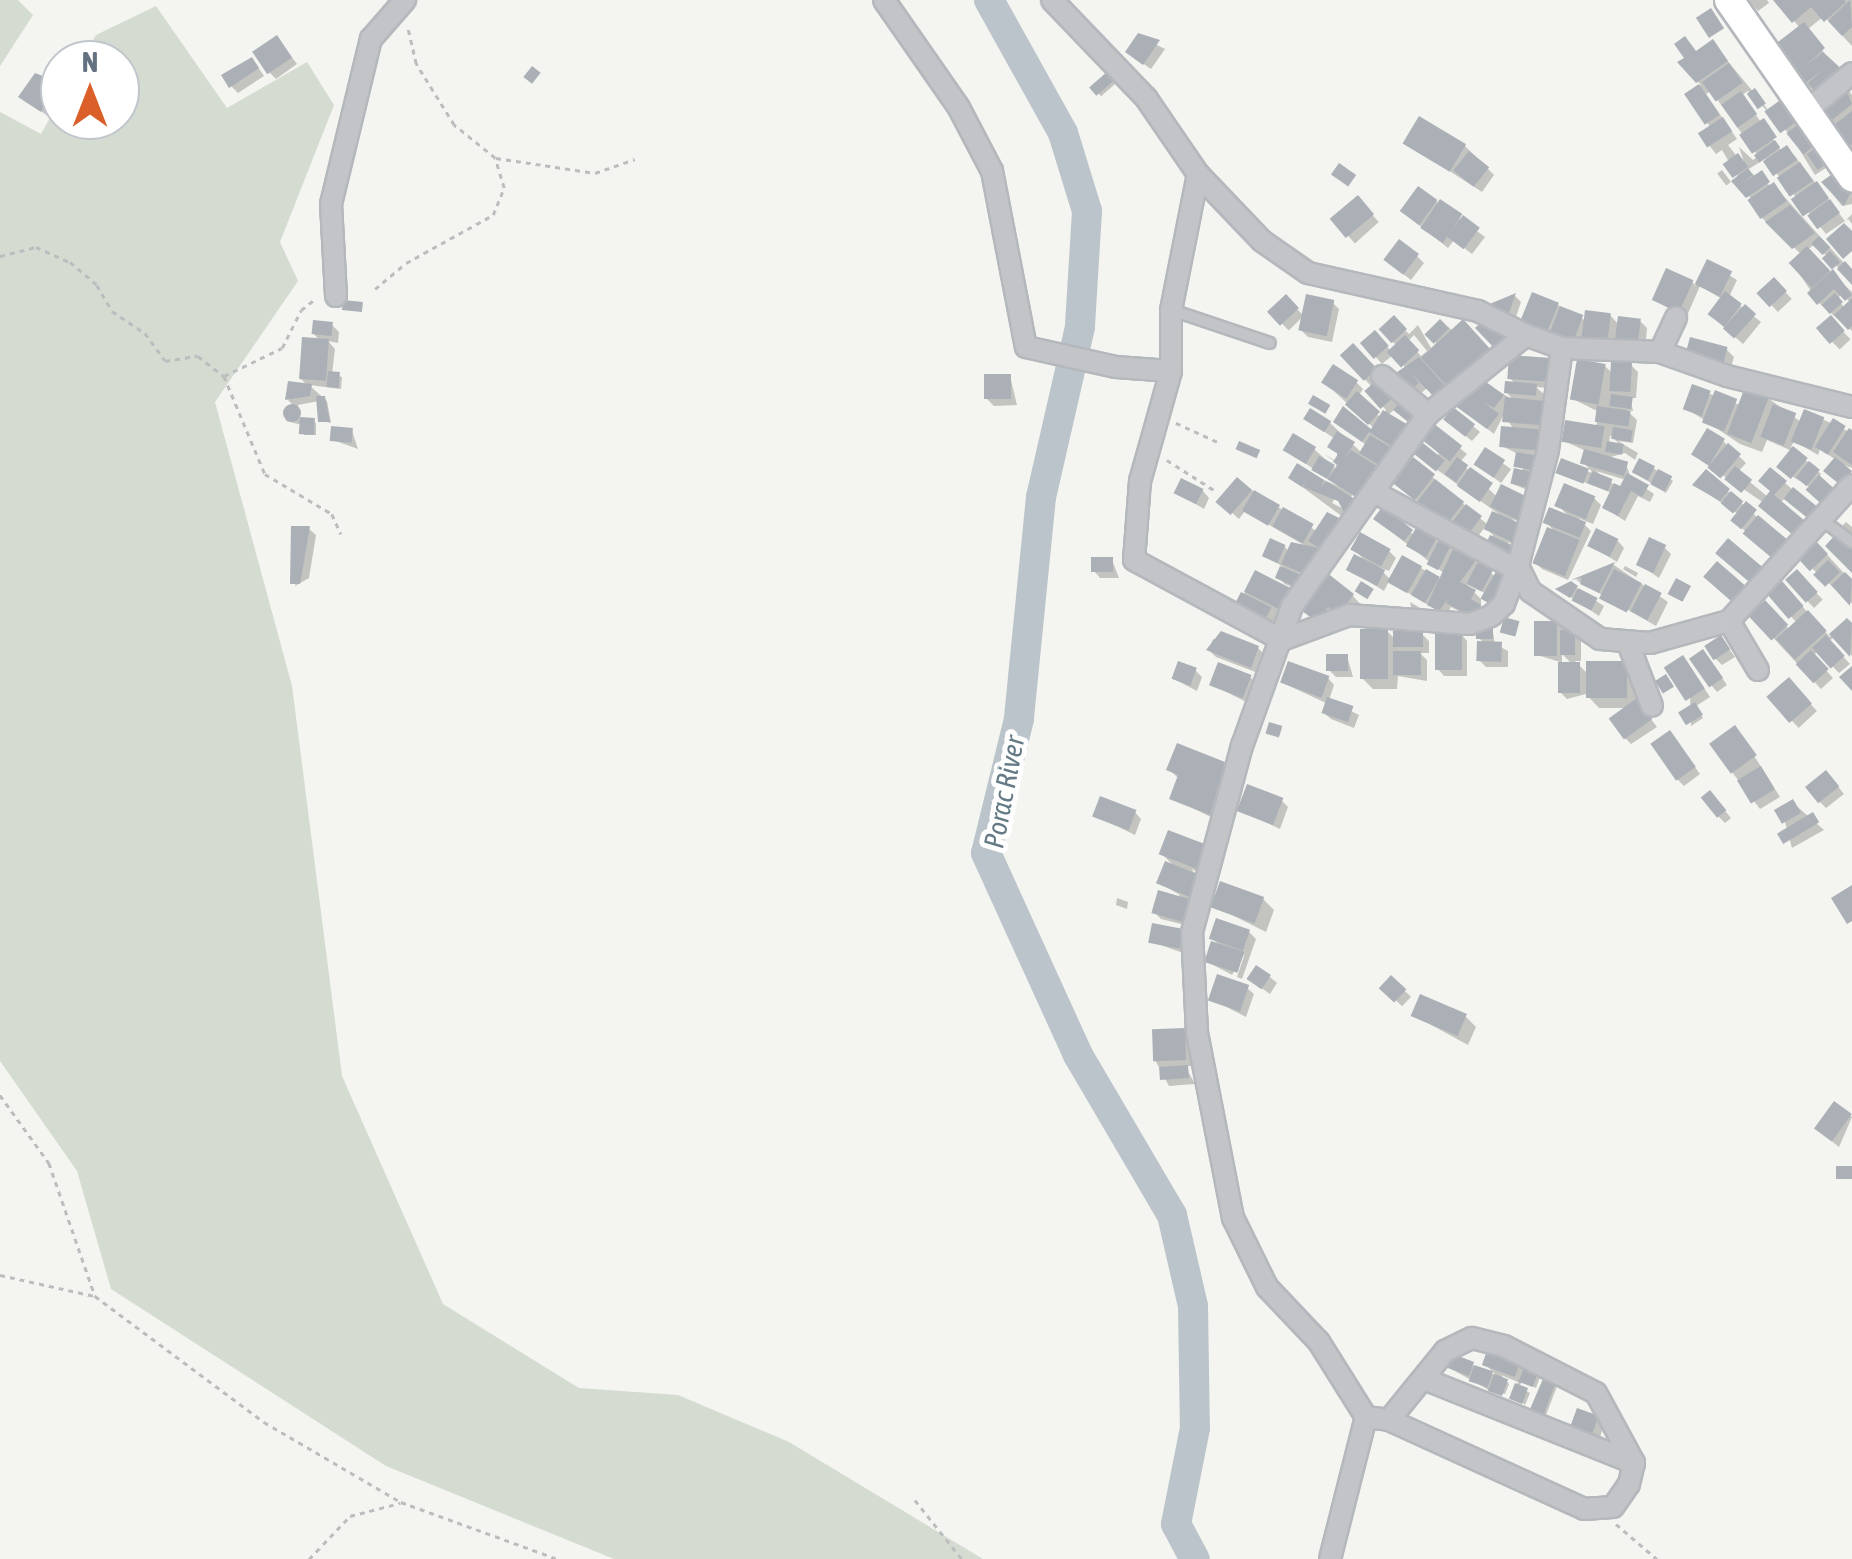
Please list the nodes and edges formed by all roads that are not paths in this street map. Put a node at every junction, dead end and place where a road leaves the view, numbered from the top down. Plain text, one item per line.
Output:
1 (884, 0) edge
2 (1052, 0) edge
3 (1729, 0) edge
4 (402, 1) edge
5 (1852, 73) edge
6 (1804, 113) junction
7 (1198, 174) junction
8 (1852, 177) edge
9 (336, 296) road end
10 (1171, 310) junction
11 (1676, 318) dead end
12 (1526, 334) junction
13 (1270, 343) dead end
14 (1562, 348) junction
15 (1660, 352) junction
16 (1171, 372) junction
17 (1382, 376) dead end
18 (1852, 407) edge
19 (1428, 414) junction
20 (1852, 485) edge
21 (1374, 492) junction
22 (1821, 519) junction
23 (1852, 542) edge
24 (1518, 568) junction
25 (1729, 621) junction
26 (1282, 640) junction
27 (1628, 644) junction
28 (1758, 670) dead end
29 (1652, 706) dead end
30 (1424, 1379) junction
31 (1366, 1417) junction
32 (1388, 1420) junction
33 (1634, 1463) junction
34 (1330, 1559) edge

1 - 16 street
2 - 7 street
3 - 6 street
4 - 9 street
5 - 6 street
6 - 8 street
7 - 10 street
7 - 12 street
10 - 13 lane
10 - 16 street
11 - 15 street
12 - 14 street
12 - 19 street
14 - 15 street
14 - 24 street
15 - 18 street
16 - 26 street
17 - 19 street
19 - 21 street
20 - 22 street
21 - 24 street
21 - 26 street
22 - 23 lane
22 - 25 street
24 - 26 street
24 - 27 street
25 - 27 street
25 - 28 street
26 - 31 street
27 - 29 street
30 - 32 street
30 - 33 street
30 - 33 street
31 - 32 street
31 - 34 street
32 - 33 street

